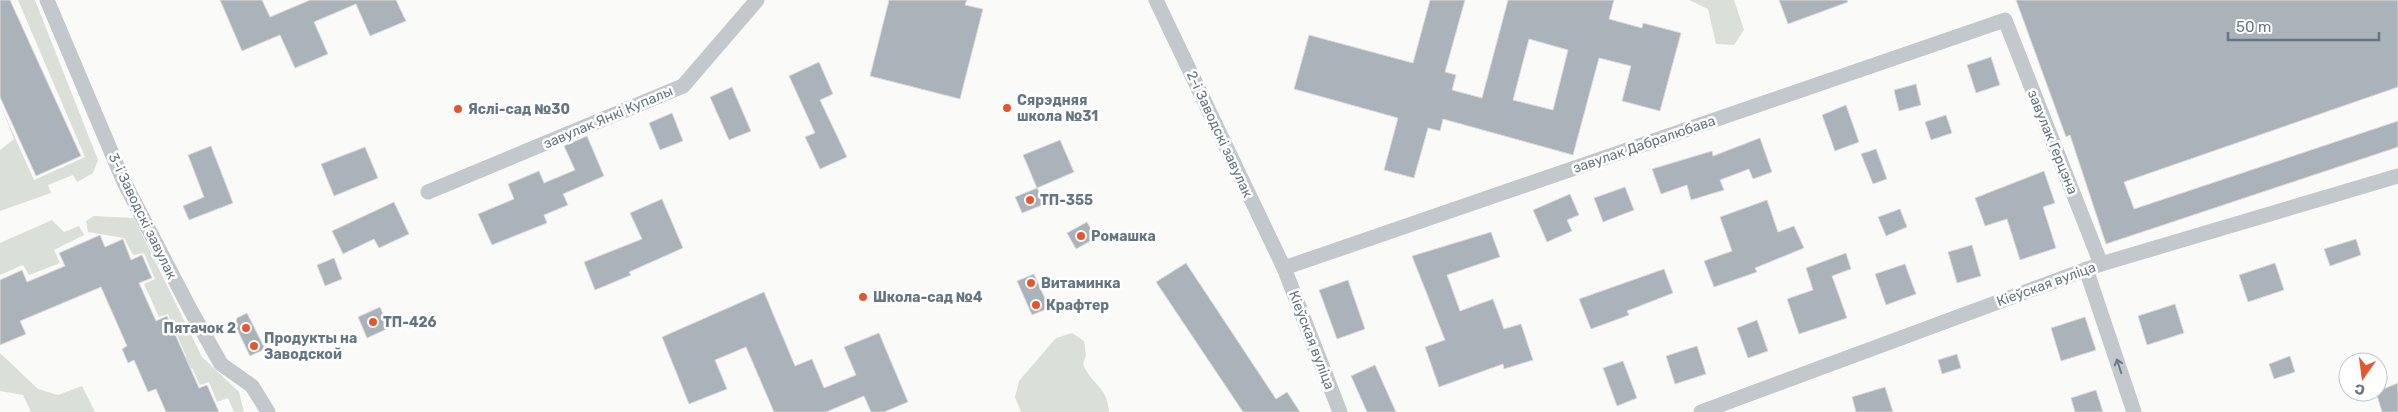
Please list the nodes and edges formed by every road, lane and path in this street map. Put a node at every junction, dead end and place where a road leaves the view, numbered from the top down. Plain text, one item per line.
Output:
1 (47, 0) edge
2 (758, 0) edge
3 (1156, 0) edge
4 (2005, 20) joint
5 (2398, 176) edge
6 (428, 192) dead end
7 (2094, 267) junction
8 (1284, 268) junction
9 (268, 412) edge
10 (1340, 412) edge
11 (1701, 412) edge
12 (2134, 412) edge

1 - 9 street, 3-і Заводскі завулак
2 - 6 street, завулак Янкі Купалы
3 - 8 street, 2-і Заводскі завулак
4 - 7 street, завулак Герцэна
4 - 8 street, завулак Дабралюбава
5 - 7 street, Кіеўская вуліца
7 - 11 street, Кіеўская вуліца
12 -> 7 street, завулак Герцэна
8 - 10 street, Кіеўская вуліца

